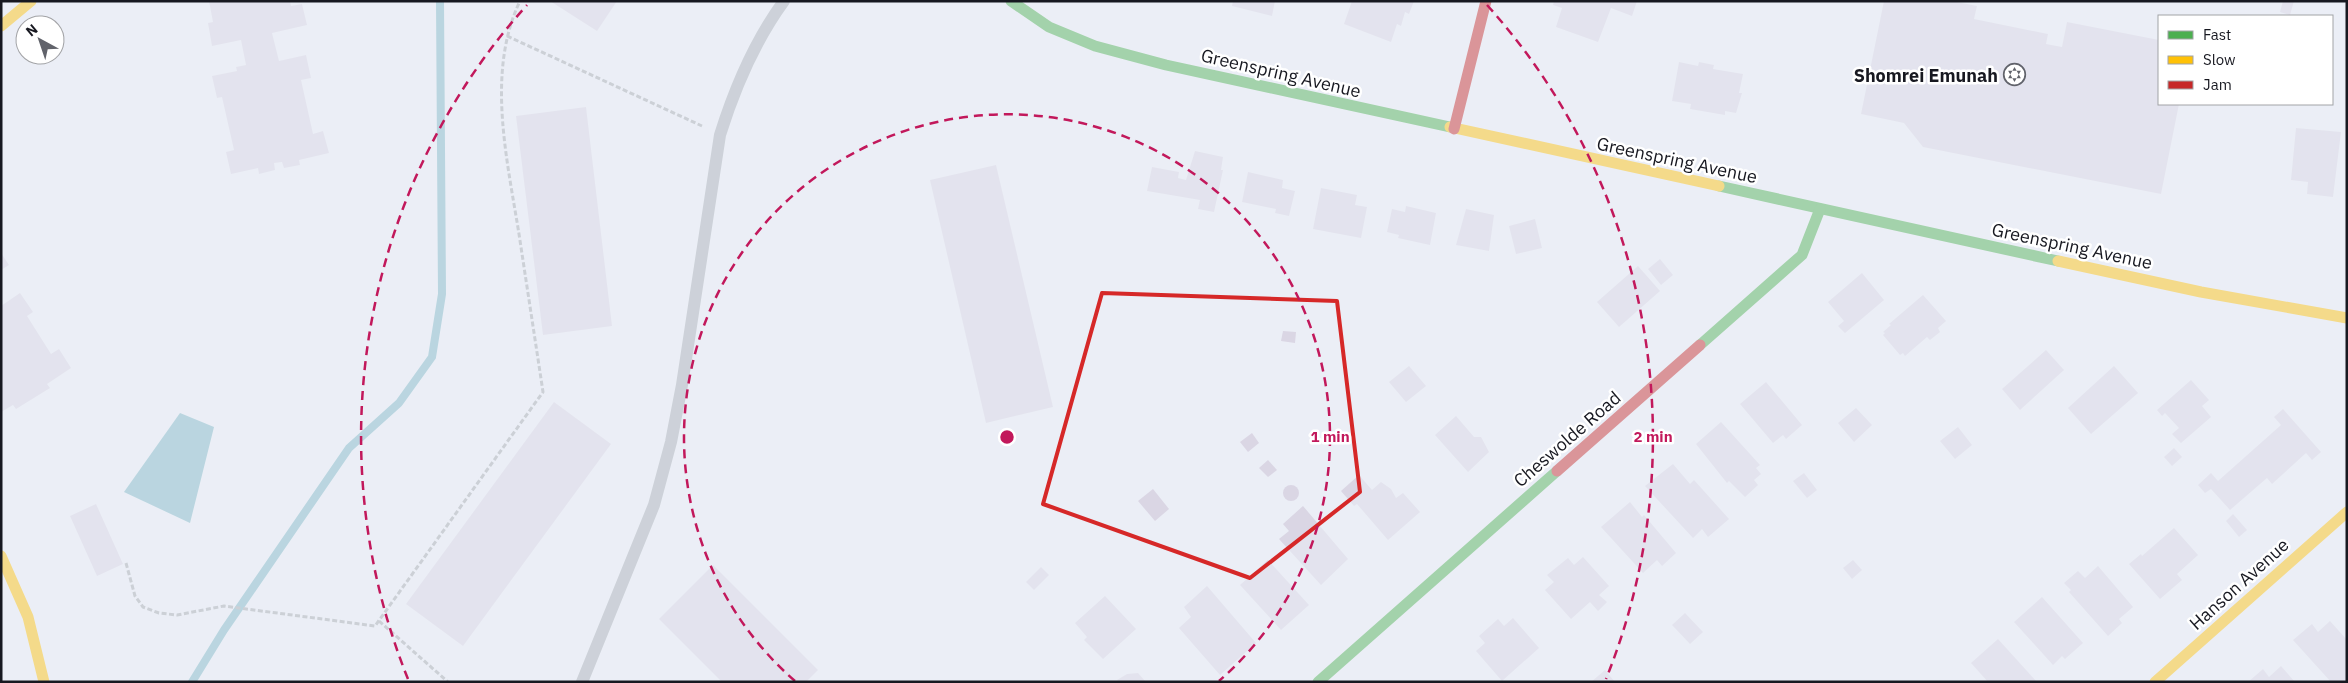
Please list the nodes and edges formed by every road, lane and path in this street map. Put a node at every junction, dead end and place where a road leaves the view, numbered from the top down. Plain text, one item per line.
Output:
1 (31, 1) edge
2 (520, 1) edge
3 (784, 1) edge
4 (1011, 1) edge
5 (1486, 1) edge
6 (1, 26) edge
7 (507, 36) junction
8 (1454, 129) junction
9 (720, 135) junction
10 (1820, 210) junction
11 (2347, 318) edge
12 (2347, 512) edge
13 (1, 556) edge
14 (126, 563) dead end
15 (379, 621) junction
16 (442, 680) edge
17 (44, 682) edge
18 (448, 682) edge
19 (582, 682) edge
20 (1318, 682) edge
21 (2155, 682) edge

1 - 6 main road
2 - 7 path
3 - 9 lane
4 - 8 main road, Greenspring Avenue
5 - 8 main road
7 - 9 path
7 - 15 path
8 - 10 main road, Greenspring Avenue
9 - 19 lane
10 - 11 main road, Greenspring Avenue
10 - 20 main road, Cheswolde Road
12 - 21 main road, Hanson Avenue
13 - 17 main road
14 - 15 path
15 - 16 path
16 - 18 path

